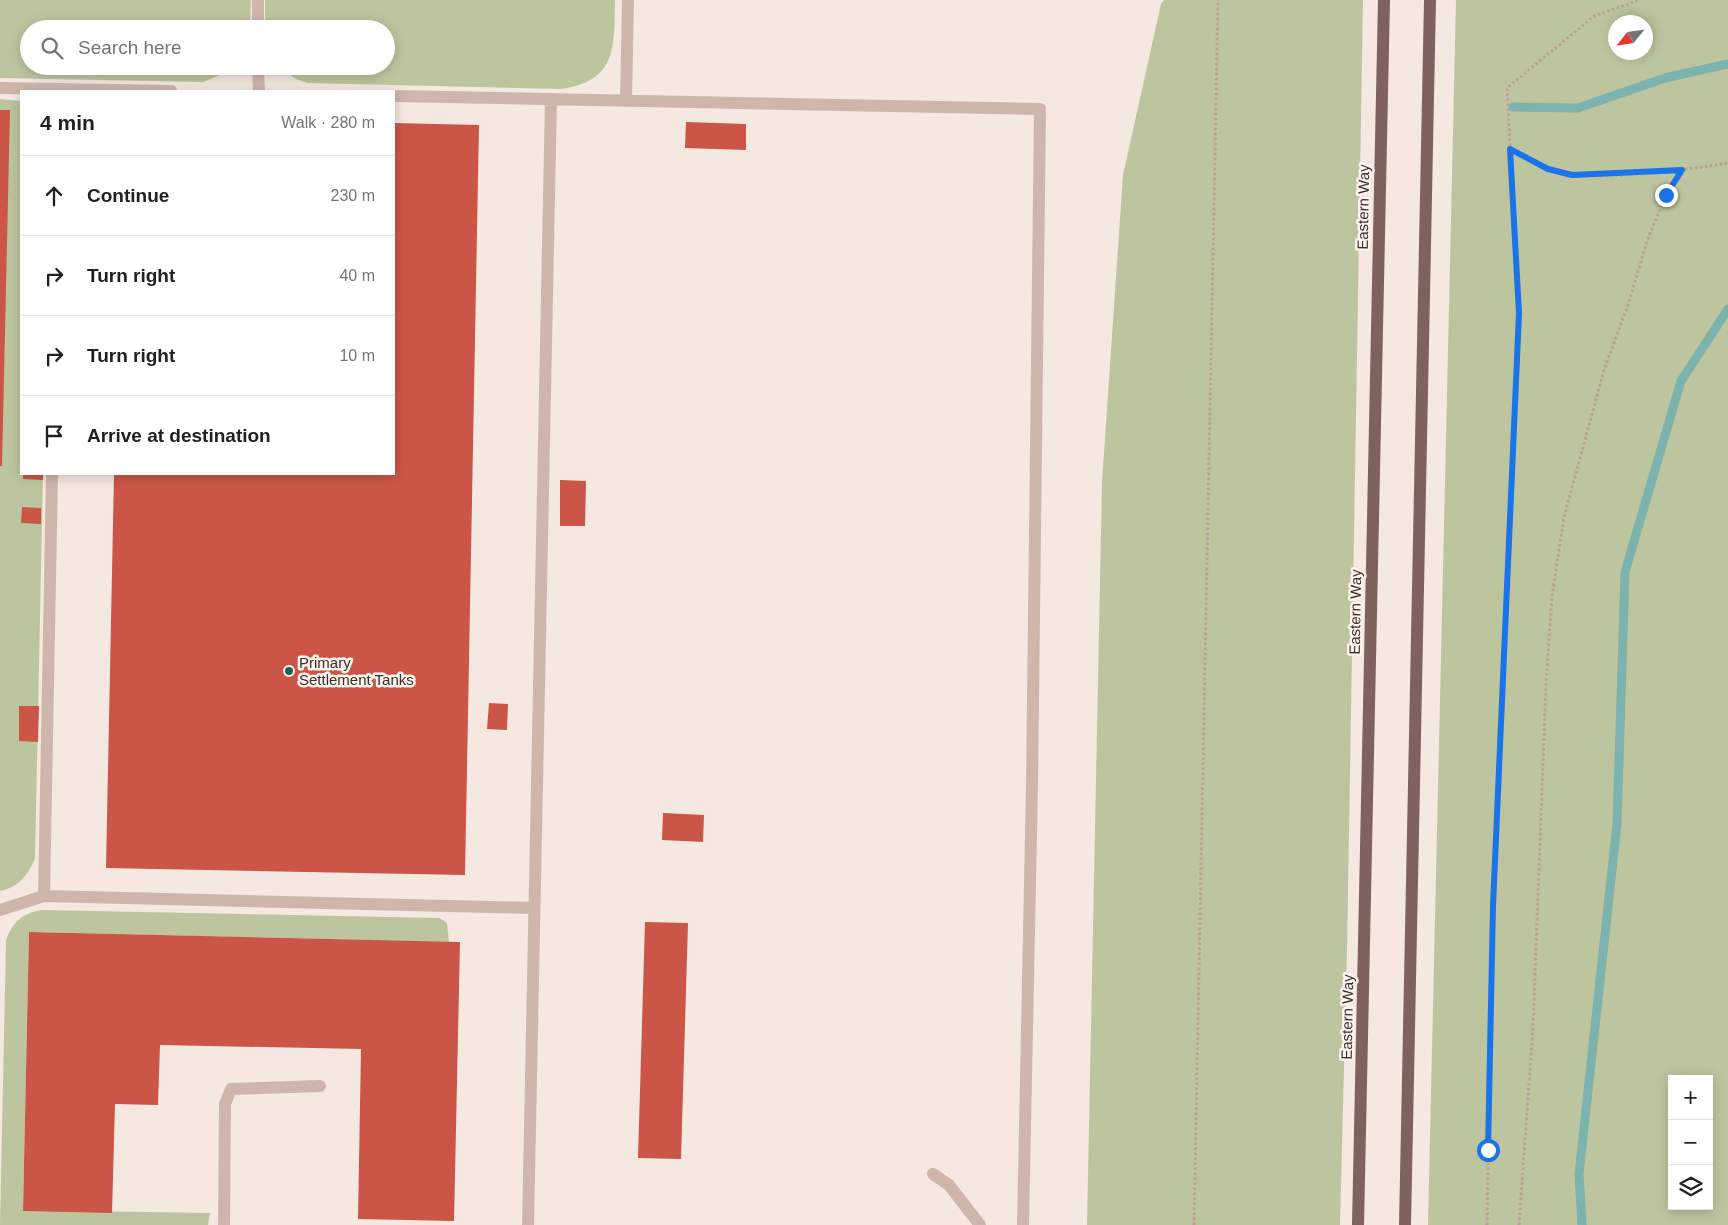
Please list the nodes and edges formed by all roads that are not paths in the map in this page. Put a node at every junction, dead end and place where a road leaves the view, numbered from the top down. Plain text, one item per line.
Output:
1 (258, 0) edge
2 (628, 0) edge
3 (1384, 0) edge
4 (1430, 0) edge
5 (258, 20) edge
6 (258, 75) edge
7 (0, 88) edge
8 (59, 90) edge
9 (259, 90) edge
10 (395, 96) edge
11 (551, 99) junction
12 (626, 100) junction
13 (52, 475) edge
14 (44, 896) junction
15 (534, 908) junction
16 (0, 910) edge
17 (320, 1086) dead end
18 (933, 1174) dead end
19 (224, 1225) edge
20 (528, 1225) edge
21 (980, 1225) edge
22 (1023, 1225) edge
23 (1358, 1225) edge
24 (1405, 1225) edge

1 - 5 lane
2 - 12 lane
3 - 23 main road, Eastern Way
4 - 24 main road
6 - 9 lane
7 - 8 lane
10 - 11 lane
11 - 12 lane
11 - 15 lane
12 - 22 lane
13 - 14 lane
14 - 15 lane
14 - 16 lane
15 - 20 lane
17 - 19 lane
18 - 21 lane

